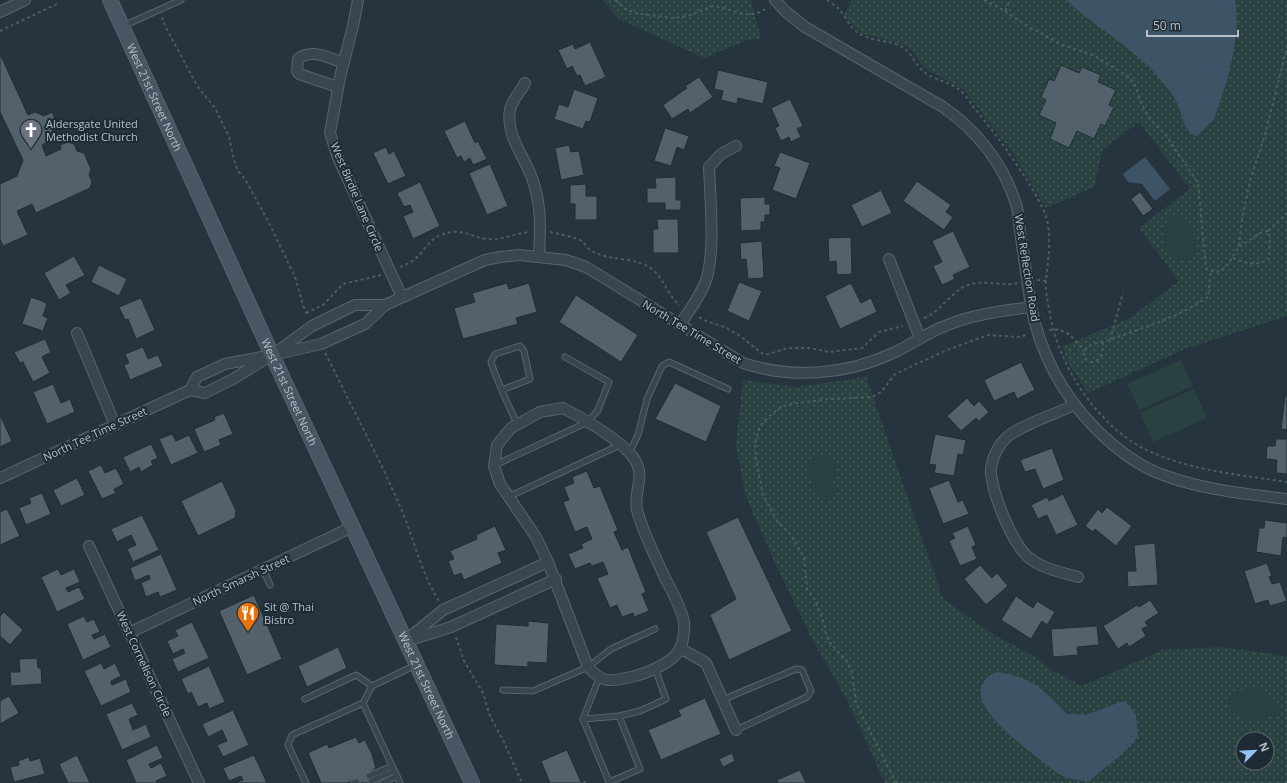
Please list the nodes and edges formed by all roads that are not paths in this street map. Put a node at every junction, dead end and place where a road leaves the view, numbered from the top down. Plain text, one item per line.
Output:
1 (25, 0) edge
2 (110, 0) edge
3 (181, 0) edge
4 (358, 0) edge
5 (776, 1) edge
6 (0, 12) edge
7 (122, 27) junction
8 (344, 63) junction
9 (525, 83) dead end
10 (338, 87) junction
11 (736, 146) dead end
12 (539, 257) junction
13 (889, 259) dead end
14 (402, 297) junction
15 (385, 305) junction
16 (1031, 307) junction
17 (680, 325) junction
18 (77, 333) dead end
19 (920, 338) junction
20 (272, 355) junction
21 (565, 357) dead end
22 (728, 389) dead end
23 (190, 390) junction
24 (502, 390) junction
25 (1074, 405) junction
26 (588, 422) junction
27 (517, 424) junction
28 (115, 425) junction
29 (620, 445) junction
30 (629, 453) junction
31 (495, 465) junction
32 (0, 478) edge
33 (508, 498) junction
34 (1287, 499) edge
35 (352, 527) junction
36 (89, 546) dead end
37 (548, 562) junction
38 (263, 569) junction
39 (1078, 577) dead end
40 (556, 579) junction
41 (270, 585) dead end
42 (655, 630) dead end
43 (129, 633) junction
44 (406, 641) junction
45 (680, 648) junction
46 (417, 665) junction
47 (588, 667) junction
48 (654, 668) junction
49 (599, 678) junction
50 (372, 686) junction
51 (503, 690) dead end
52 (305, 699) dead end
53 (722, 700) junction
54 (363, 703) junction
55 (619, 716) junction
56 (583, 719) junction
57 (736, 730) joint
58 (393, 768) junction
59 (397, 776) junction
60 (370, 779) dead end
61 (199, 783) edge
62 (306, 783) edge
63 (382, 783) edge
64 (399, 783) edge
65 (472, 783) edge

1 - 6 street
2 - 7 main road, West 21st Street North
3 - 7 lane
4 - 8 street, West Birdie Lane Circle
5 - 16 street, West Reflection Road
7 - 20 main road, West 21st Street North
8 - 10 street, West Birdie Lane Circle
8 - 10 street
9 - 12 street
10 - 14 street, West Birdie Lane Circle
11 - 17 street
12 - 14 street, North Tee Time Street
12 - 17 street, North Tee Time Street
13 - 19 street
14 - 15 street, North Tee Time Street
15 - 20 street, North Tee Time Street
15 - 20 street, North Tee Time Street
16 - 19 street, North Tee Time Street
16 - 25 street, West Reflection Road
17 - 19 street, North Tee Time Street
18 - 28 street
20 - 23 street, North Tee Time Street
20 - 23 street, North Tee Time Street
20 - 35 main road, West 21st Street North
21 - 26 lane
22 - 30 lane
23 - 28 street, North Tee Time Street
24 - 24 lane
24 - 27 lane
25 - 34 street, West Reflection Road
25 - 39 street
26 - 27 street
26 - 29 street
26 - 31 lane
27 - 31 street
28 - 32 street, North Tee Time Street
29 - 30 street
29 - 33 lane
30 - 45 street
31 - 33 street
33 - 37 street
35 - 38 street, North Smarsh Street
35 - 44 main road, West 21st Street North
36 - 43 street, West Cornelison Circle
37 - 40 street
37 - 44 street
38 - 41 lane
38 - 43 street, North Smarsh Street
40 - 44 street
40 - 47 street
42 - 47 lane
43 - 61 street, West Cornelison Circle
44 - 46 main road, West 21st Street North
45 - 48 street
45 - 53 street
46 - 50 lane
46 - 65 main road, West 21st Street North
47 - 49 street
47 - 51 lane
48 - 49 street
48 - 55 lane
49 - 56 lane
50 - 52 lane
50 - 54 lane
53 - 57 street
53 - 57 lane
54 - 58 lane
54 - 62 lane
55 - 56 lane
55 - 56 lane
58 - 59 lane
58 - 60 lane
59 - 63 lane
59 - 64 lane

